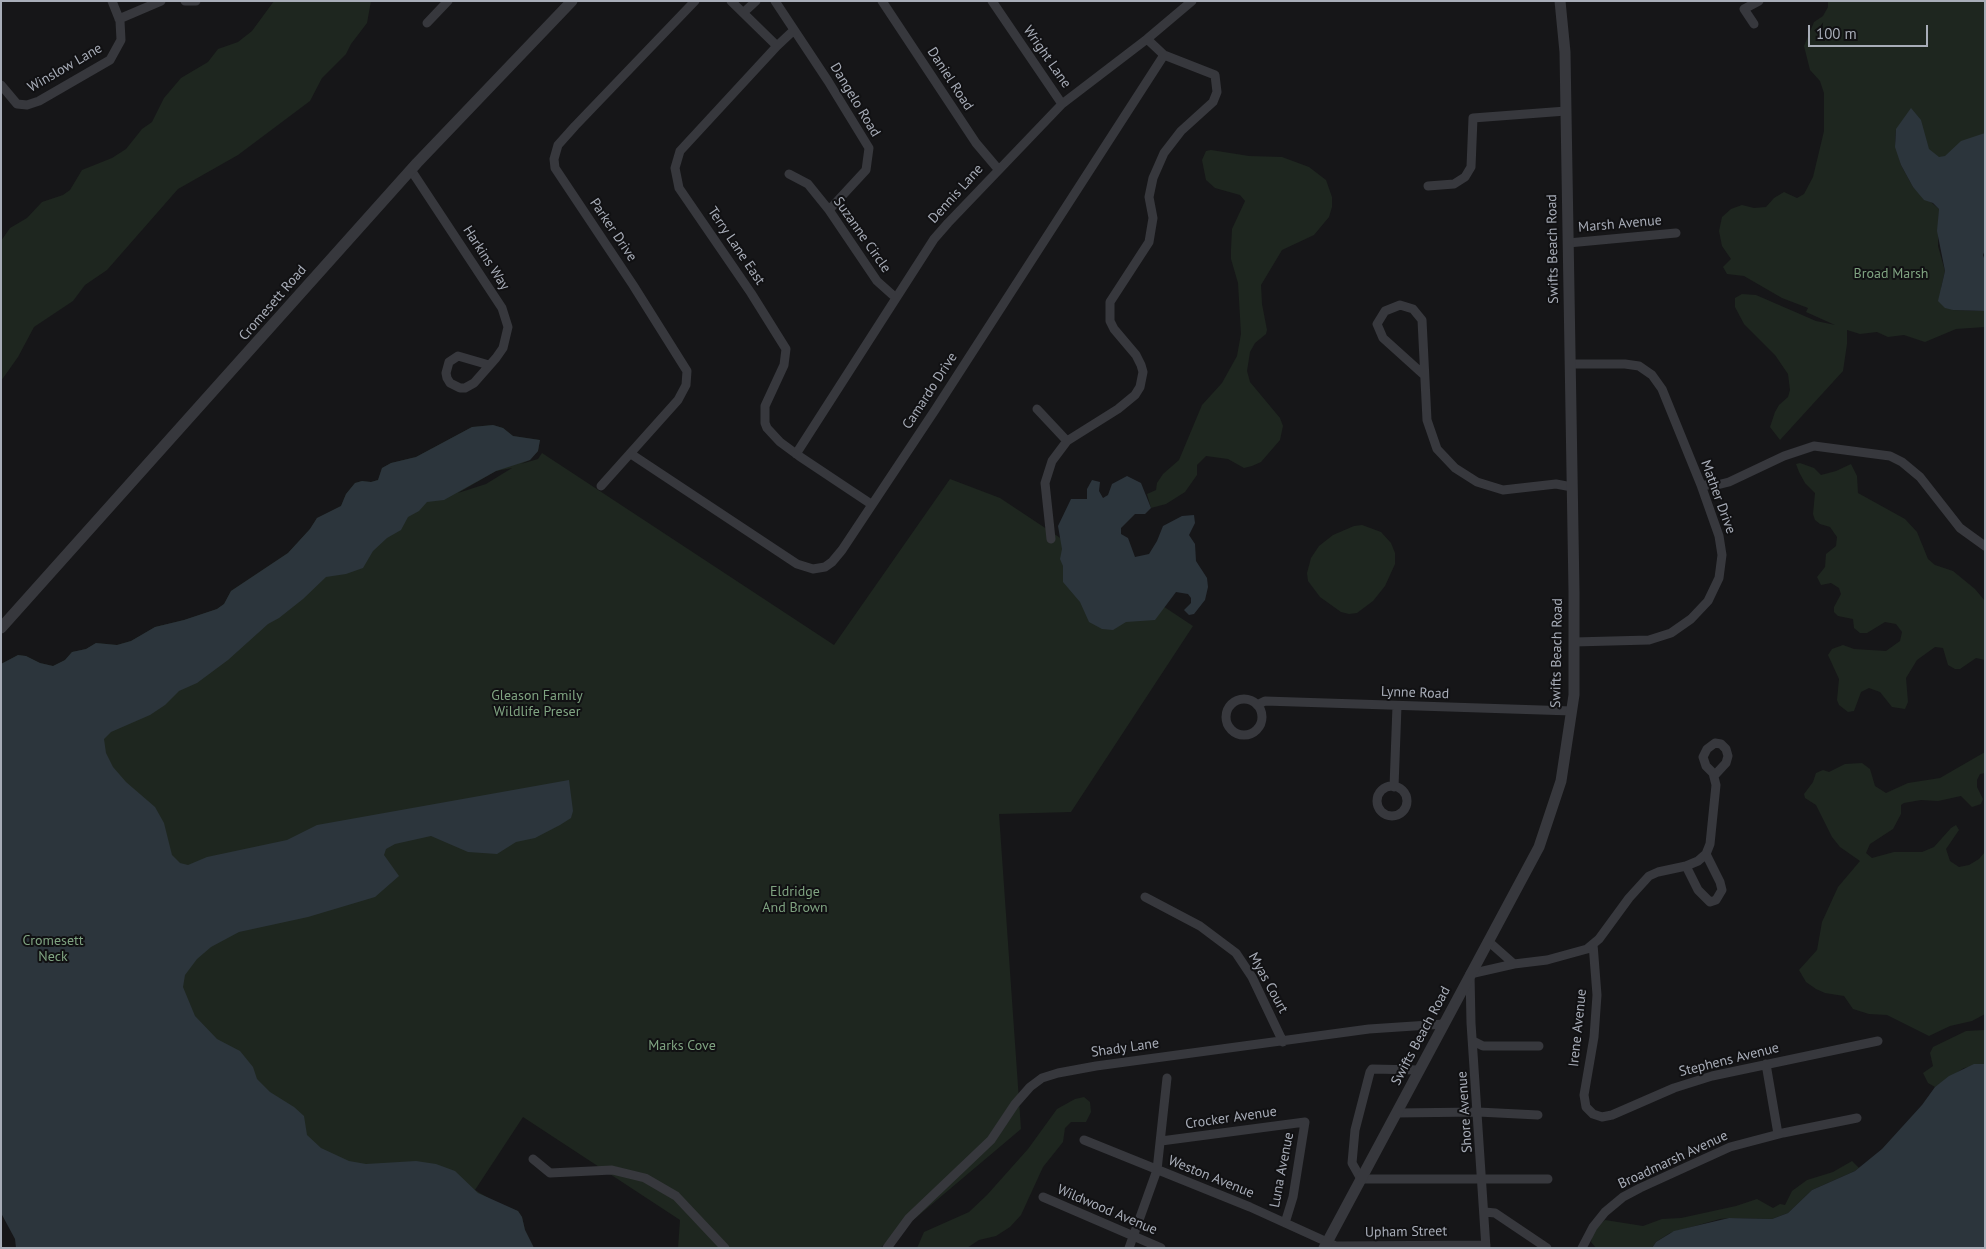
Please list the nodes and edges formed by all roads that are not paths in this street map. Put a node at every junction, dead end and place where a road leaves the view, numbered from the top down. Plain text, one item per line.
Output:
1 (112, 1) edge
2 (161, 1) edge
3 (185, 1) edge
4 (196, 1) edge
5 (448, 1) edge
6 (572, 1) edge
7 (695, 1) edge
8 (731, 1) edge
9 (756, 1) edge
10 (775, 1) edge
11 (882, 1) edge
12 (992, 1) edge
13 (1192, 1) edge
14 (1560, 1) edge
15 (1759, 1) edge
16 (743, 13) junction
17 (119, 19) junction
18 (427, 23) dead end
19 (1754, 24) dead end
20 (794, 30) junction
21 (1147, 39) junction
22 (777, 46) junction
23 (1164, 55) junction
24 (1, 85) edge
25 (1062, 104) junction
26 (1566, 112) junction
27 (998, 169) junction
28 (411, 170) junction
29 (789, 174) dead end
30 (1428, 186) dead end
31 (828, 210) junction
32 (1676, 233) dead end
33 (1568, 243) junction
34 (896, 298) junction
35 (1570, 364) junction
36 (489, 365) junction
37 (1424, 375) junction
38 (1037, 409) dead end
39 (1067, 441) junction
40 (631, 454) junction
41 (796, 454) junction
42 (1701, 485) junction
43 (601, 486) dead end
44 (1572, 487) junction
45 (870, 504) junction
46 (1051, 539) dead end
47 (1985, 546) edge
48 (1, 628) edge
49 (1574, 642) junction
50 (1257, 705) junction
51 (1397, 706) junction
52 (1572, 711) junction
53 (1714, 776) dead end
54 (1394, 787) dead end
55 (1706, 854) junction
56 (1686, 866) junction
57 (1145, 898) dead end
58 (1488, 941) junction
59 (1593, 944) junction
60 (1514, 964) junction
61 (1470, 974) junction
62 (1444, 1024) junction
63 (1473, 1041) junction
64 (1878, 1041) dead end
65 (1283, 1042) junction
66 (1538, 1046) dead end
67 (1766, 1064) junction
68 (1419, 1070) junction
69 (1167, 1078) dead end
70 (1478, 1112) junction
71 (1591, 1112) joint
72 (1396, 1113) junction
73 (1538, 1115) dead end
74 (1857, 1118) dead end
75 (1306, 1122) joint
76 (1778, 1134) junction
77 (1084, 1140) dead end
78 (1161, 1142) junction
79 (533, 1159) dead end
80 (1157, 1170) junction
81 (1483, 1178) junction
82 (1361, 1179) junction
83 (1548, 1179) dead end
84 (1043, 1197) dead end
85 (1485, 1212) junction
86 (1286, 1223) junction
87 (1133, 1236) junction
88 (1326, 1244) edge
89 (1486, 1246) edge
90 (725, 1248) edge
91 (887, 1248) edge
92 (1129, 1248) edge
93 (1160, 1248) edge
94 (1547, 1248) edge
95 (1582, 1248) edge

1 - 17 street, Winslow Lane
2 - 17 street
3 - 4 street
5 - 18 street
6 - 28 street, Cromesett Road
7 - 40 street, Parker Drive
8 - 16 street
9 - 16 street
10 - 20 street, Dangelo Road
11 - 27 street, Daniel Road
12 - 25 street, Wright Lane
13 - 21 street, Dennis Lane
14 - 26 street, Swifts Beach Road
15 - 19 street
16 - 22 street
17 - 24 street, Winslow Lane
20 - 22 street
20 - 31 street, Dangelo Road
21 - 23 street
21 - 25 street, Dennis Lane
22 - 41 street, Terry Lane East
23 - 39 street
23 - 45 street, Camardo Drive
25 - 27 street, Dennis Lane
26 - 30 street
26 - 33 street, Swifts Beach Road
27 - 34 street, Dennis Lane
28 - 36 street, Harkins Way
28 - 48 street, Cromesett Road
29 - 31 street, Suzanne Circle
31 - 34 street, Suzanne Circle
32 - 33 street, Marsh Avenue
33 - 35 street, Swifts Beach Road
34 - 41 street, Dennis Lane
35 - 42 street, Mather Drive
35 - 44 street, Swifts Beach Road
36 - 36 street, Harkins Way
37 - 37 street
37 - 44 street
38 - 39 street
39 - 46 street
40 - 43 street, Parker Drive
40 - 45 street, Camardo Drive
41 - 45 street, Terry Lane East
42 - 47 street
42 - 49 street, Mather Drive
44 - 49 street, Swifts Beach Road
49 - 52 street, Swifts Beach Road
50 - 50 street, Lynne Road
50 - 51 street, Lynne Road
51 - 52 street, Lynne Road
51 - 54 street
52 - 58 street, Swifts Beach Road
53 - 55 street
55 - 56 street
55 - 56 street
56 - 59 street
57 - 65 street, Myas Court
58 - 60 street
58 - 61 street, Swifts Beach Road
59 - 60 street
59 - 71 street, Irene Avenue
60 - 61 street
61 - 62 street, Swifts Beach Road
61 - 63 street, Shore Avenue
62 - 65 street, Shady Lane
62 - 68 street, Swifts Beach Road
63 - 66 street
63 - 70 street, Shore Avenue
64 - 67 street, Stephens Avenue
65 - 91 street, Shady Lane
67 - 71 street, Stephens Avenue
67 - 76 street
68 - 72 street, Swifts Beach Road
68 - 82 street
69 - 78 street
70 - 72 street
70 - 73 street
70 - 81 street, Shore Avenue
72 - 82 street, Swifts Beach Road
74 - 76 street, Broadmarsh Avenue
75 - 78 street, Crocker Avenue
75 - 86 street, Luna Avenue
76 - 95 street, Broadmarsh Avenue
77 - 80 street, Weston Avenue
78 - 80 street
79 - 90 street
80 - 86 street, Weston Avenue
80 - 87 street
81 - 82 street
81 - 83 street
81 - 85 street, Shore Avenue
82 - 88 street, Swifts Beach Road
84 - 87 street, Wildwood Avenue
85 - 89 street, Shore Avenue
85 - 94 street
86 - 88 street, Weston Avenue
87 - 92 street
87 - 93 street, Wildwood Avenue
88 - 89 street, Upham Street

